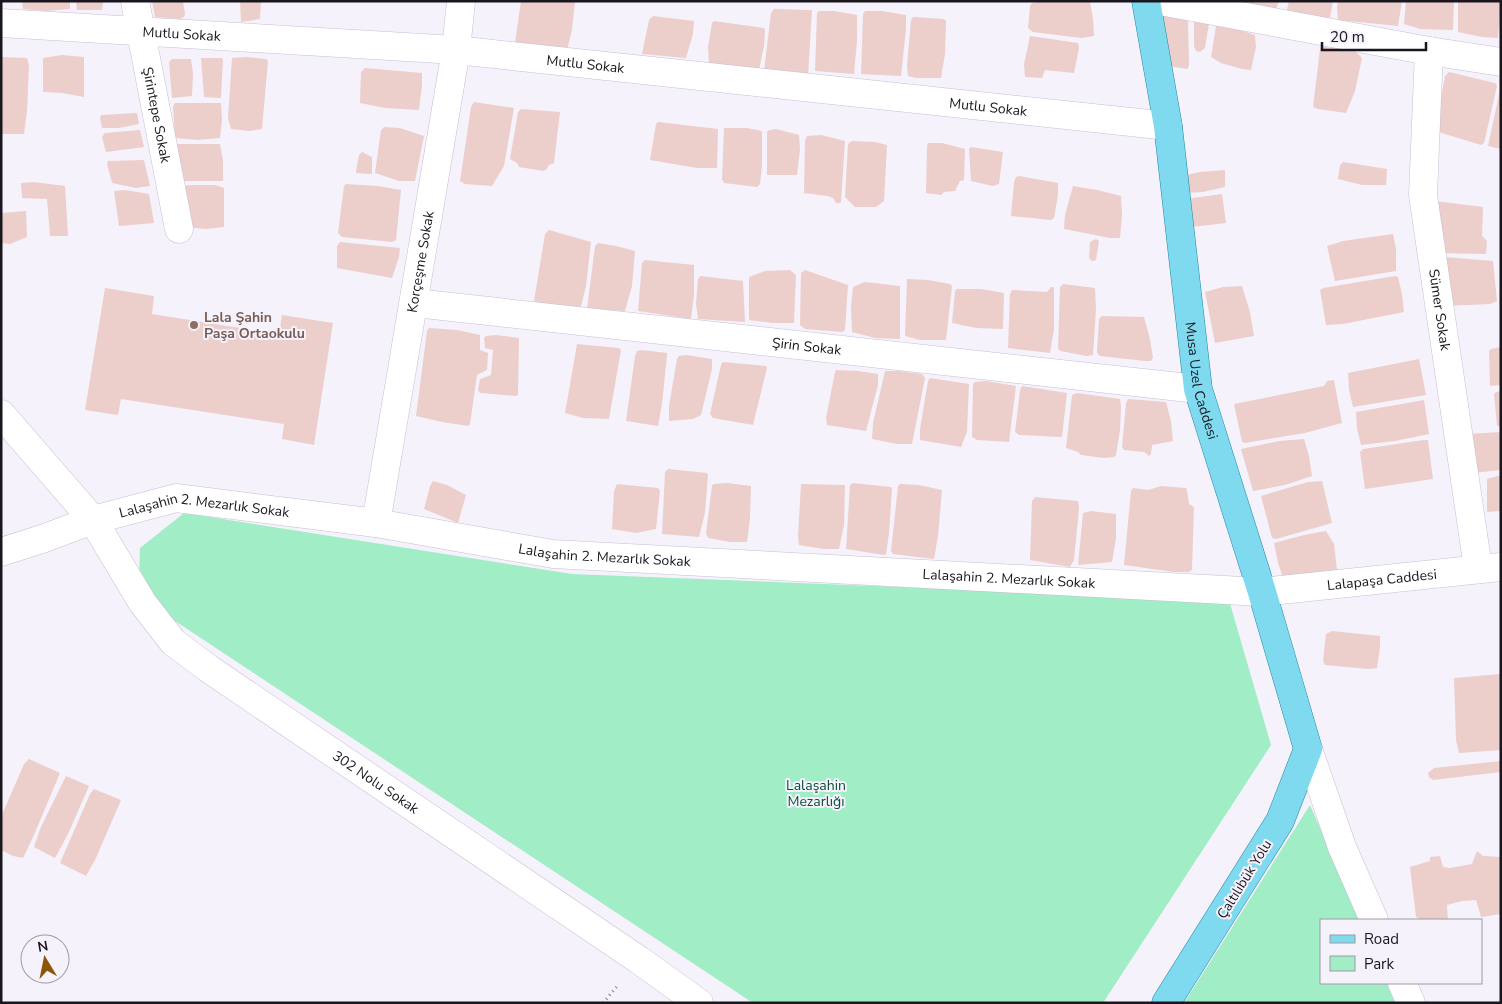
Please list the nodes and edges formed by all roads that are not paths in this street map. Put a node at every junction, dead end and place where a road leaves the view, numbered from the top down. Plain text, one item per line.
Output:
1 (135, 1) edge
2 (461, 1) edge
3 (1146, 1) edge
4 (1160, 1) edge
5 (1, 23) edge
6 (141, 31) junction
7 (456, 50) junction
8 (1429, 51) junction
9 (1501, 62) edge
10 (1168, 126) junction
11 (178, 229) dead end
12 (415, 303) junction
13 (1198, 389) junction
14 (1, 414) edge
15 (93, 520) junction
16 (376, 523) junction
17 (1, 552) edge
18 (1489, 567) edge
19 (1262, 592) junction
20 (1308, 749) junction
21 (1374, 919) edge
22 (1402, 984) edge
23 (700, 1003) edge
24 (1166, 1003) edge
25 (1411, 1003) edge

1 - 6 street, Şirintepe Sokak
2 - 7 street, Korçeşme Sokak
3 - 10 main road, Musa Uzel Caddesi
4 - 8 street
5 - 6 street, Mutlu Sokak
6 - 7 street, Mutlu Sokak
6 - 11 street, Şirintepe Sokak
7 - 10 street, Mutlu Sokak
7 - 12 street, Korçeşme Sokak
8 - 9 street
8 - 18 street, Sümer Sokak
10 - 13 main road, Musa Uzel Caddesi
12 - 13 street, Şirin Sokak
12 - 16 street, Korçeşme Sokak
13 - 19 main road, Musa Uzel Caddesi
14 - 15 street
15 - 16 street, Lalaşahin 2. Mezarlık Sokak
15 - 17 street, Lalaşahin 2. Mezarlık Sokak
15 - 23 street, 302 Nolu Sokak
16 - 19 street, Lalaşahin 2. Mezarlık Sokak
18 - 19 street, Lalapaşa Caddesi
19 - 20 main road, Musa Uzel Caddesi
20 - 21 street
20 - 24 main road, Çaltılıbük Yolu
22 - 25 street

